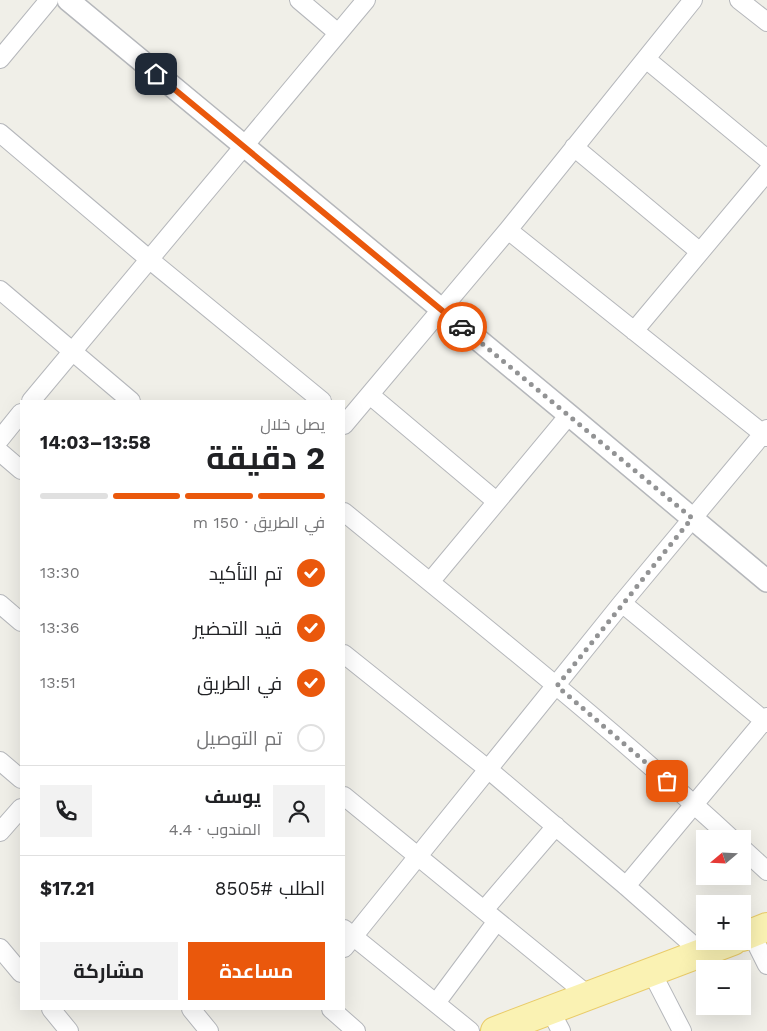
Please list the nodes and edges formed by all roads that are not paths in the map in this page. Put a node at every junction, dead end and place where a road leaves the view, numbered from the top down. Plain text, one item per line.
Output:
1 (49, 0) edge
2 (68, 0) edge
3 (299, 0) edge
4 (366, 0) edge
5 (739, 0) edge
6 (686, 3) edge
7 (767, 22) edge
8 (338, 33) junction
9 (0, 59) edge
10 (646, 59) junction
11 (0, 133) edge
12 (244, 147) junction
13 (574, 147) junction
14 (767, 159) edge
15 (767, 172) edge
16 (508, 230) junction
17 (700, 252) junction
18 (150, 260) junction
19 (0, 290) edge
20 (442, 310) junction
21 (634, 331) junction
22 (72, 352) junction
23 (370, 395) junction
24 (32, 400) edge
25 (130, 400) edge
26 (321, 400) edge
27 (20, 414) edge
28 (569, 415) junction
29 (345, 422) edge
30 (766, 433) edge
31 (0, 439) edge
32 (0, 452) edge
33 (20, 469) edge
34 (496, 501) junction
35 (345, 513) edge
36 (692, 518) junction
37 (767, 581) edge
38 (430, 582) junction
39 (622, 603) junction
40 (0, 604) edge
41 (20, 621) edge
42 (345, 655) edge
43 (557, 686) junction
44 (766, 720) edge
45 (0, 761) edge
46 (489, 770) junction
47 (20, 778) edge
48 (345, 797) edge
49 (695, 805) junction
50 (19, 814) edge
51 (556, 826) junction
52 (722, 830) edge
53 (0, 832) edge
54 (418, 856) junction
55 (751, 856) edge
56 (767, 871) edge
57 (626, 886) junction
58 (491, 916) junction
59 (347, 937) edge
60 (751, 940) edge
61 (0, 948) edge
62 (710, 950) edge
63 (702, 953) junction
64 (767, 965) edge
65 (651, 971) junction
66 (20, 972) edge
67 (589, 996) junction
68 (436, 1003) junction
69 (52, 1010) edge
70 (192, 1010) edge
71 (332, 1010) edge
72 (555, 1021) edge
73 (69, 1031) edge
74 (209, 1031) edge
75 (356, 1031) edge
76 (470, 1031) edge
77 (495, 1031) edge
78 (682, 1031) edge

1 - 9 street
2 - 12 street
3 - 8 street
4 - 8 street
5 - 7 street
6 - 10 street
8 - 12 street
10 - 13 street
10 - 14 street
11 - 18 street
12 - 18 street
12 - 20 street
13 - 16 street
13 - 17 street
15 - 17 street
16 - 20 street
16 - 21 street
17 - 21 street
18 - 22 street
18 - 26 street
19 - 22 street
20 - 23 street
20 - 28 street
21 - 30 street
22 - 24 street
22 - 25 street
23 - 29 street
23 - 34 street
27 - 31 street
28 - 34 street
28 - 36 street
30 - 36 street
32 - 33 street
34 - 38 street
35 - 38 street
36 - 37 street
36 - 39 street
38 - 43 street
39 - 43 street
39 - 44 street
40 - 41 street
42 - 46 street
43 - 46 street
43 - 49 street
44 - 49 street
45 - 47 street
46 - 51 street
46 - 54 street
48 - 54 street
49 - 52 street
49 - 57 street
50 - 53 street
51 - 57 street
51 - 58 street
54 - 58 street
54 - 59 street
55 - 56 street
57 - 63 street
58 - 67 street
58 - 68 street
59 - 68 street
60 - 64 street
61 - 66 street
62 - 63 main road
63 - 65 main road
65 - 67 main road
65 - 78 street
67 - 72 main road
68 - 76 street
69 - 73 street
70 - 74 street
71 - 75 street
72 - 77 main road

